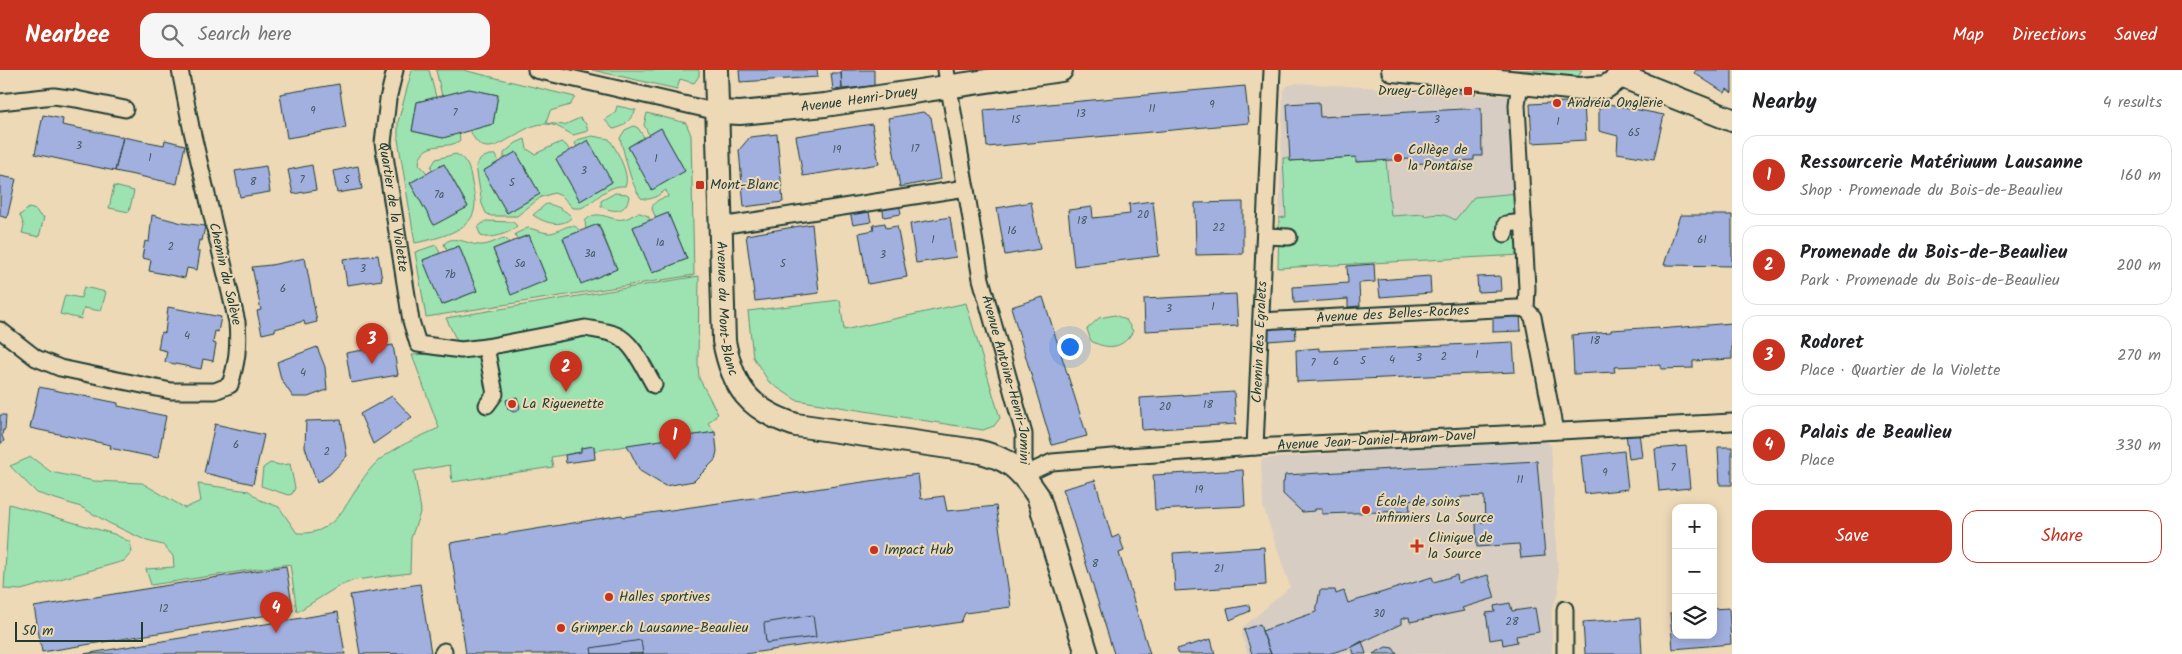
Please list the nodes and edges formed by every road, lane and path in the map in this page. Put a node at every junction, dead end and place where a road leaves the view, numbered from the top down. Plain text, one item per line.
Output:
1 (180, 70) edge
2 (395, 70) edge
3 (536, 70) edge
4 (716, 70) edge
5 (1061, 70) edge
6 (1272, 70) edge
7 (1393, 70) edge
8 (1620, 73) edge
9 (948, 78) edge
10 (1520, 82) junction
11 (0, 102) edge
12 (125, 109) dead end
13 (718, 112) junction
14 (1732, 120) edge
15 (966, 188) junction
16 (1524, 222) junction
17 (720, 226) junction
18 (1505, 234) dead end
19 (1264, 236) junction
20 (1289, 237) dead end
21 (1526, 309) junction
22 (1261, 321) junction
23 (0, 330) edge
24 (486, 347) junction
25 (654, 385) dead end
26 (488, 405) dead end
27 (1732, 422) edge
28 (1555, 431) junction
29 (1256, 448) junction
30 (1024, 475) junction
31 (1565, 609) dead end
32 (1087, 654) edge
33 (1565, 654) edge

1 - 23 street, Chemin du Salève
2 - 24 street, Quartier de la Violette
3 - 13 street
4 - 13 main road, Avenue du Mont-Blanc
5 - 9 main road, Avenue Henri-Druey
6 - 19 street, Chemin des Egralets
7 - 10 main road
8 - 10 main road
8 - 14 main road
9 - 13 main road, Avenue Henri-Druey
9 - 15 street, Avenue Antoine-Henri-Jomini
10 - 16 street
11 - 12 street
13 - 17 main road, Avenue du Mont-Blanc
15 - 17 street
15 - 30 street, Avenue Antoine-Henri-Jomini
16 - 18 street
16 - 21 street
17 - 30 main road, Avenue du Mont-Blanc
19 - 20 street
19 - 22 street, Chemin des Egralets
21 - 22 street, Avenue des Belles-Roches
21 - 28 street
22 - 29 street, Chemin des Egralets
24 - 25 street
24 - 26 street
27 - 28 street, Avenue Jean-Daniel-Abram-Davel
28 - 29 street, Avenue Jean-Daniel-Abram-Davel
29 - 30 street, Avenue Jean-Daniel-Abram-Davel
30 - 32 main road, Avenue Antoine-Henri-Jomini
31 - 33 street

